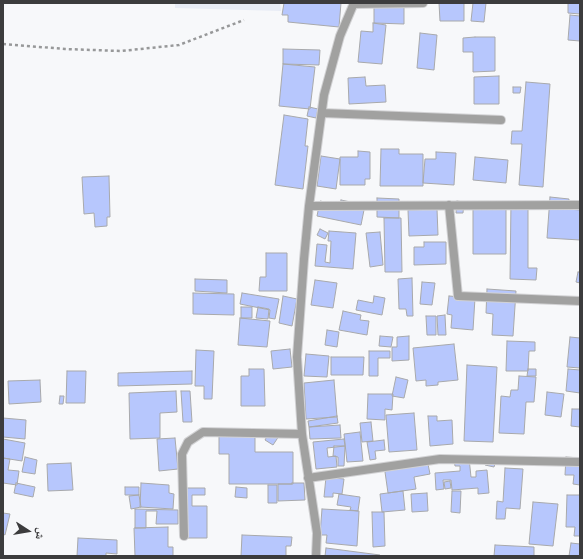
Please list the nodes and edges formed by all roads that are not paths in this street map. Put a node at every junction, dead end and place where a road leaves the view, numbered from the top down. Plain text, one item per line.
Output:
1 (423, 3) edge
2 (354, 4) edge
3 (322, 113) junction
4 (501, 120) dead end
5 (449, 205) junction
6 (580, 205) edge
7 (309, 206) junction
8 (580, 301) edge
9 (302, 434) junction
10 (580, 462) edge
11 (308, 478) junction
12 (184, 536) dead end
13 (316, 556) edge

1 - 2 street
2 - 3 street
3 - 4 street
3 - 7 street
5 - 6 street
5 - 7 street
5 - 8 street
7 - 9 street
9 - 11 street
9 - 12 street
10 - 11 street
11 - 13 street

